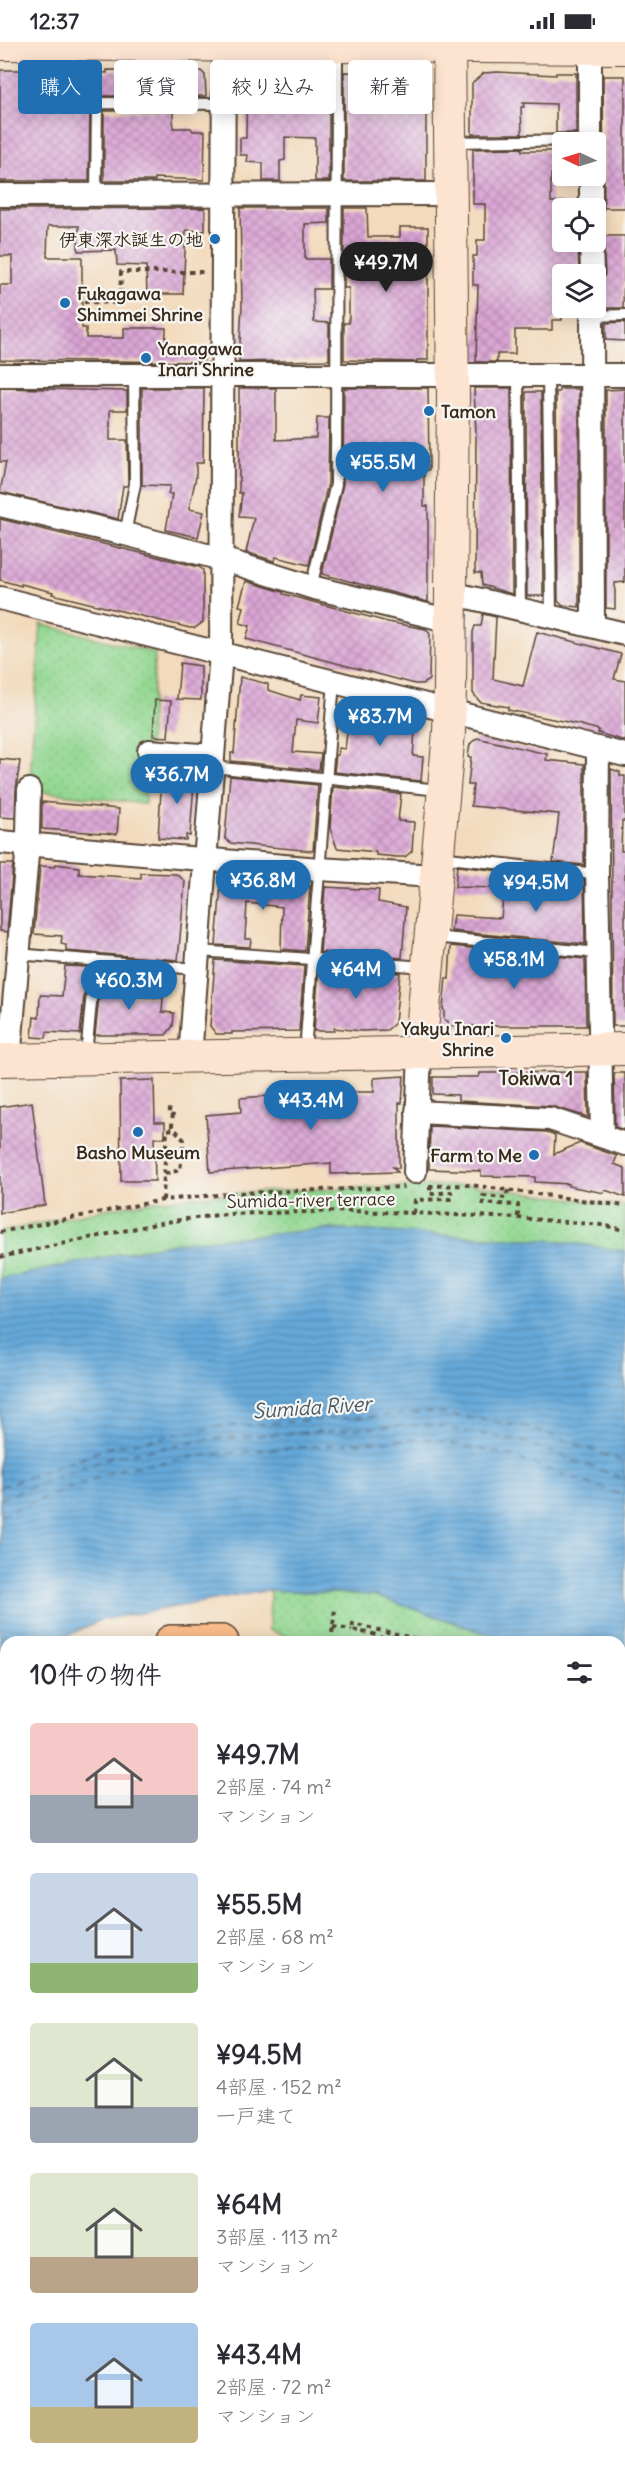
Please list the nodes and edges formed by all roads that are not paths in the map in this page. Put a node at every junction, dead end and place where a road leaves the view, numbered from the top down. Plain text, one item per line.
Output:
1 (0, 45) edge
2 (449, 45) edge
3 (224, 47) junction
4 (337, 47) junction
5 (590, 47) junction
6 (625, 48) edge
7 (224, 60) edge
8 (210, 104) edge
9 (223, 114) edge
10 (590, 132) edge
11 (552, 141) edge
12 (450, 142) junction
13 (222, 194) junction
14 (450, 194) junction
15 (0, 195) edge
16 (96, 195) junction
17 (336, 195) junction
18 (606, 313) edge
19 (625, 315) edge
20 (592, 318) edge
21 (134, 374) junction
22 (337, 374) junction
23 (518, 374) junction
24 (0, 375) edge
25 (223, 375) junction
26 (452, 375) junction
27 (548, 375) junction
28 (592, 375) junction
29 (625, 375) edge
30 (0, 506) edge
31 (125, 534) junction
32 (222, 559) junction
33 (311, 588) junction
34 (0, 598) edge
35 (451, 607) junction
36 (520, 609) junction
37 (551, 616) junction
38 (593, 626) junction
39 (625, 634) edge
40 (221, 652) junction
41 (334, 681) junction
42 (450, 711) junction
43 (598, 748) junction
44 (149, 751) dead end
45 (625, 755) edge
46 (213, 761) junction
47 (326, 778) junction
48 (29, 790) dead end
49 (443, 790) junction
50 (28, 839) junction
51 (0, 842) edge
52 (205, 858) junction
53 (436, 867) junction
54 (319, 869) junction
55 (597, 874) junction
56 (429, 936) junction
57 (598, 953) junction
58 (17, 954) junction
59 (312, 958) junction
60 (95, 960) junction
61 (197, 960) junction
62 (426, 967) junction
63 (613, 1049) edge
64 (420, 1053) junction
65 (305, 1054) junction
66 (190, 1057) junction
67 (85, 1059) junction
68 (4, 1060) edge
69 (417, 1112) junction
70 (602, 1136) junction
71 (625, 1144) edge
72 (421, 1183) road end

1 - 3 street
2 - 4 street
2 - 5 street
2 - 12 street
3 - 4 street
3 - 7 street
4 - 17 lane
5 - 6 street
5 - 10 street
8 - 16 lane
9 - 13 street
11 - 12 lane
12 - 14 street
13 - 16 street
13 - 17 street
13 - 25 street
14 - 17 street
14 - 26 street
15 - 16 street
17 - 22 lane
18 - 19 lane
20 - 28 street
21 - 24 street
21 - 25 street
21 - 31 lane
22 - 25 street
22 - 26 street
22 - 33 lane
23 - 26 street
23 - 27 street
23 - 36 lane
25 - 32 street
26 - 35 street
27 - 28 street
27 - 37 lane
28 - 29 street
28 - 38 street
30 - 31 street
31 - 32 street
32 - 33 street
32 - 40 street
33 - 35 street
34 - 40 street
35 - 36 street
35 - 42 street
36 - 37 street
37 - 38 street
38 - 39 street
40 - 41 street
40 - 46 street
41 - 42 street
41 - 47 lane
42 - 43 street
42 - 49 street
43 - 45 street
43 - 55 street
44 - 46 street
46 - 47 lane
46 - 52 street
47 - 49 lane
47 - 54 lane
48 - 50 street
49 - 53 street
50 - 51 street
50 - 52 street
50 - 58 street
52 - 54 street
52 - 61 street
53 - 54 street
53 - 55 lane
53 - 56 street
54 - 59 lane
55 - 57 street
56 - 57 lane
56 - 62 street
57 - 63 street
58 - 60 lane
58 - 68 street
59 - 61 lane
59 - 62 lane
59 - 65 lane
60 - 61 lane
60 - 67 lane
61 - 66 street
62 - 64 street
63 - 64 street
63 - 70 street
64 - 65 street
64 - 69 street
65 - 66 street
66 - 67 street
67 - 68 street
69 - 70 street
69 - 72 street
70 - 71 street

